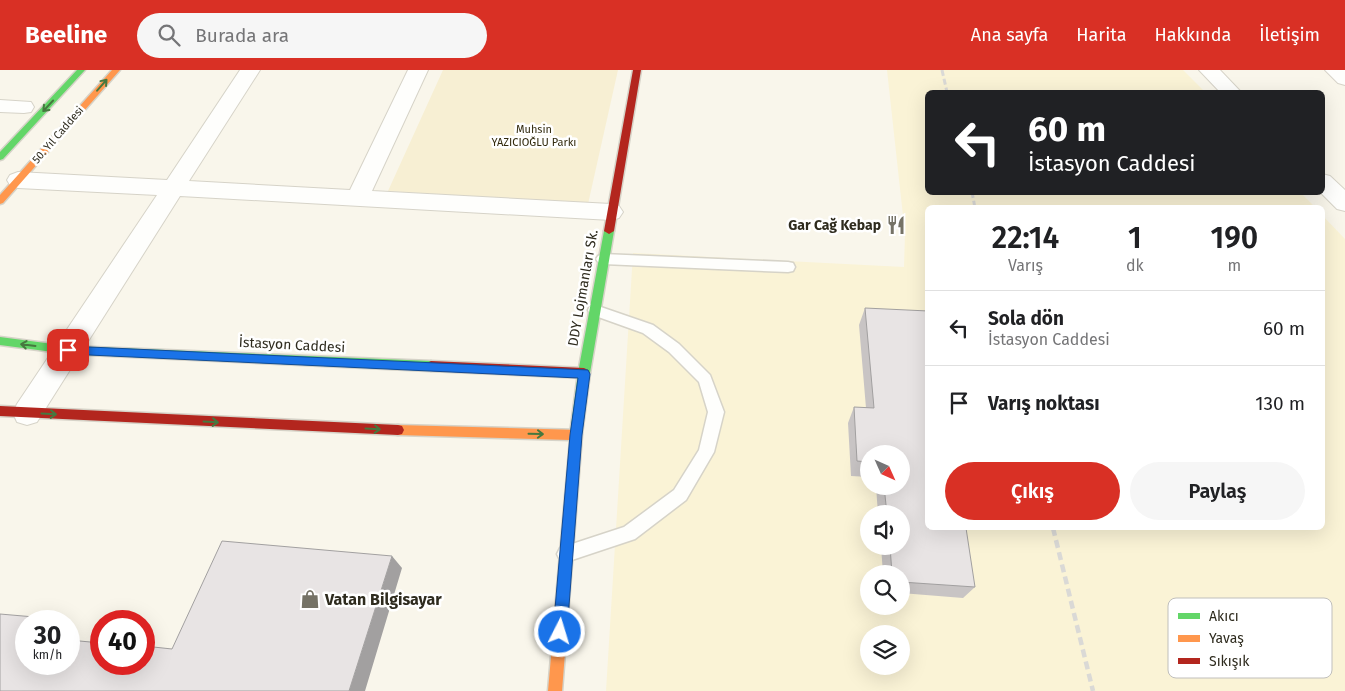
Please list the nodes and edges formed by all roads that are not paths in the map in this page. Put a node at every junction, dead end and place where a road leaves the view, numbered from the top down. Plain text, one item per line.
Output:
1 (116, 70) edge
2 (250, 70) edge
3 (418, 70) edge
4 (637, 70) edge
5 (1209, 70) edge
6 (1336, 70) edge
7 (85, 73) edge
8 (1345, 78) edge
9 (1229, 90) edge
10 (8, 168) edge
11 (1325, 184) edge
12 (172, 190) junction
13 (357, 199) junction
14 (0, 200) edge
15 (1345, 203) edge
16 (612, 212) junction
17 (604, 259) junction
18 (788, 268) dead end
19 (595, 310) junction
20 (0, 341) edge
21 (68, 350) junction
22 (584, 374) junction
23 (0, 411) edge
24 (27, 413) junction
25 (576, 435) junction
26 (566, 554) junction
27 (555, 691) edge

10 -> 1 street, 50. Yıl Caddesi
2 - 12 street
3 - 13 street
4 - 16 street, DDY Lojmanları Sk.
5 - 9 street
6 - 8 street
7 - 10 street, 50. Yıl Caddesi
10 - 12 street
10 - 14 street, 50. Yıl Caddesi
11 - 15 street
12 - 13 street
12 - 21 street
13 - 16 street
16 - 17 street, DDY Lojmanları Sk.
17 - 18 lane
17 - 19 street, DDY Lojmanları Sk.
19 - 22 street, DDY Lojmanları Sk.
19 - 26 lane
21 -> 20 street, İstasyon Caddesi
21 - 22 street, İstasyon Caddesi
21 - 24 street
22 - 25 street, DDY Lojmanları Sk.
23 - 24 street
24 -> 25 street
25 - 26 street, DDY Lojmanları Sk.
26 - 27 street, DDY Lojmanları Sk.

